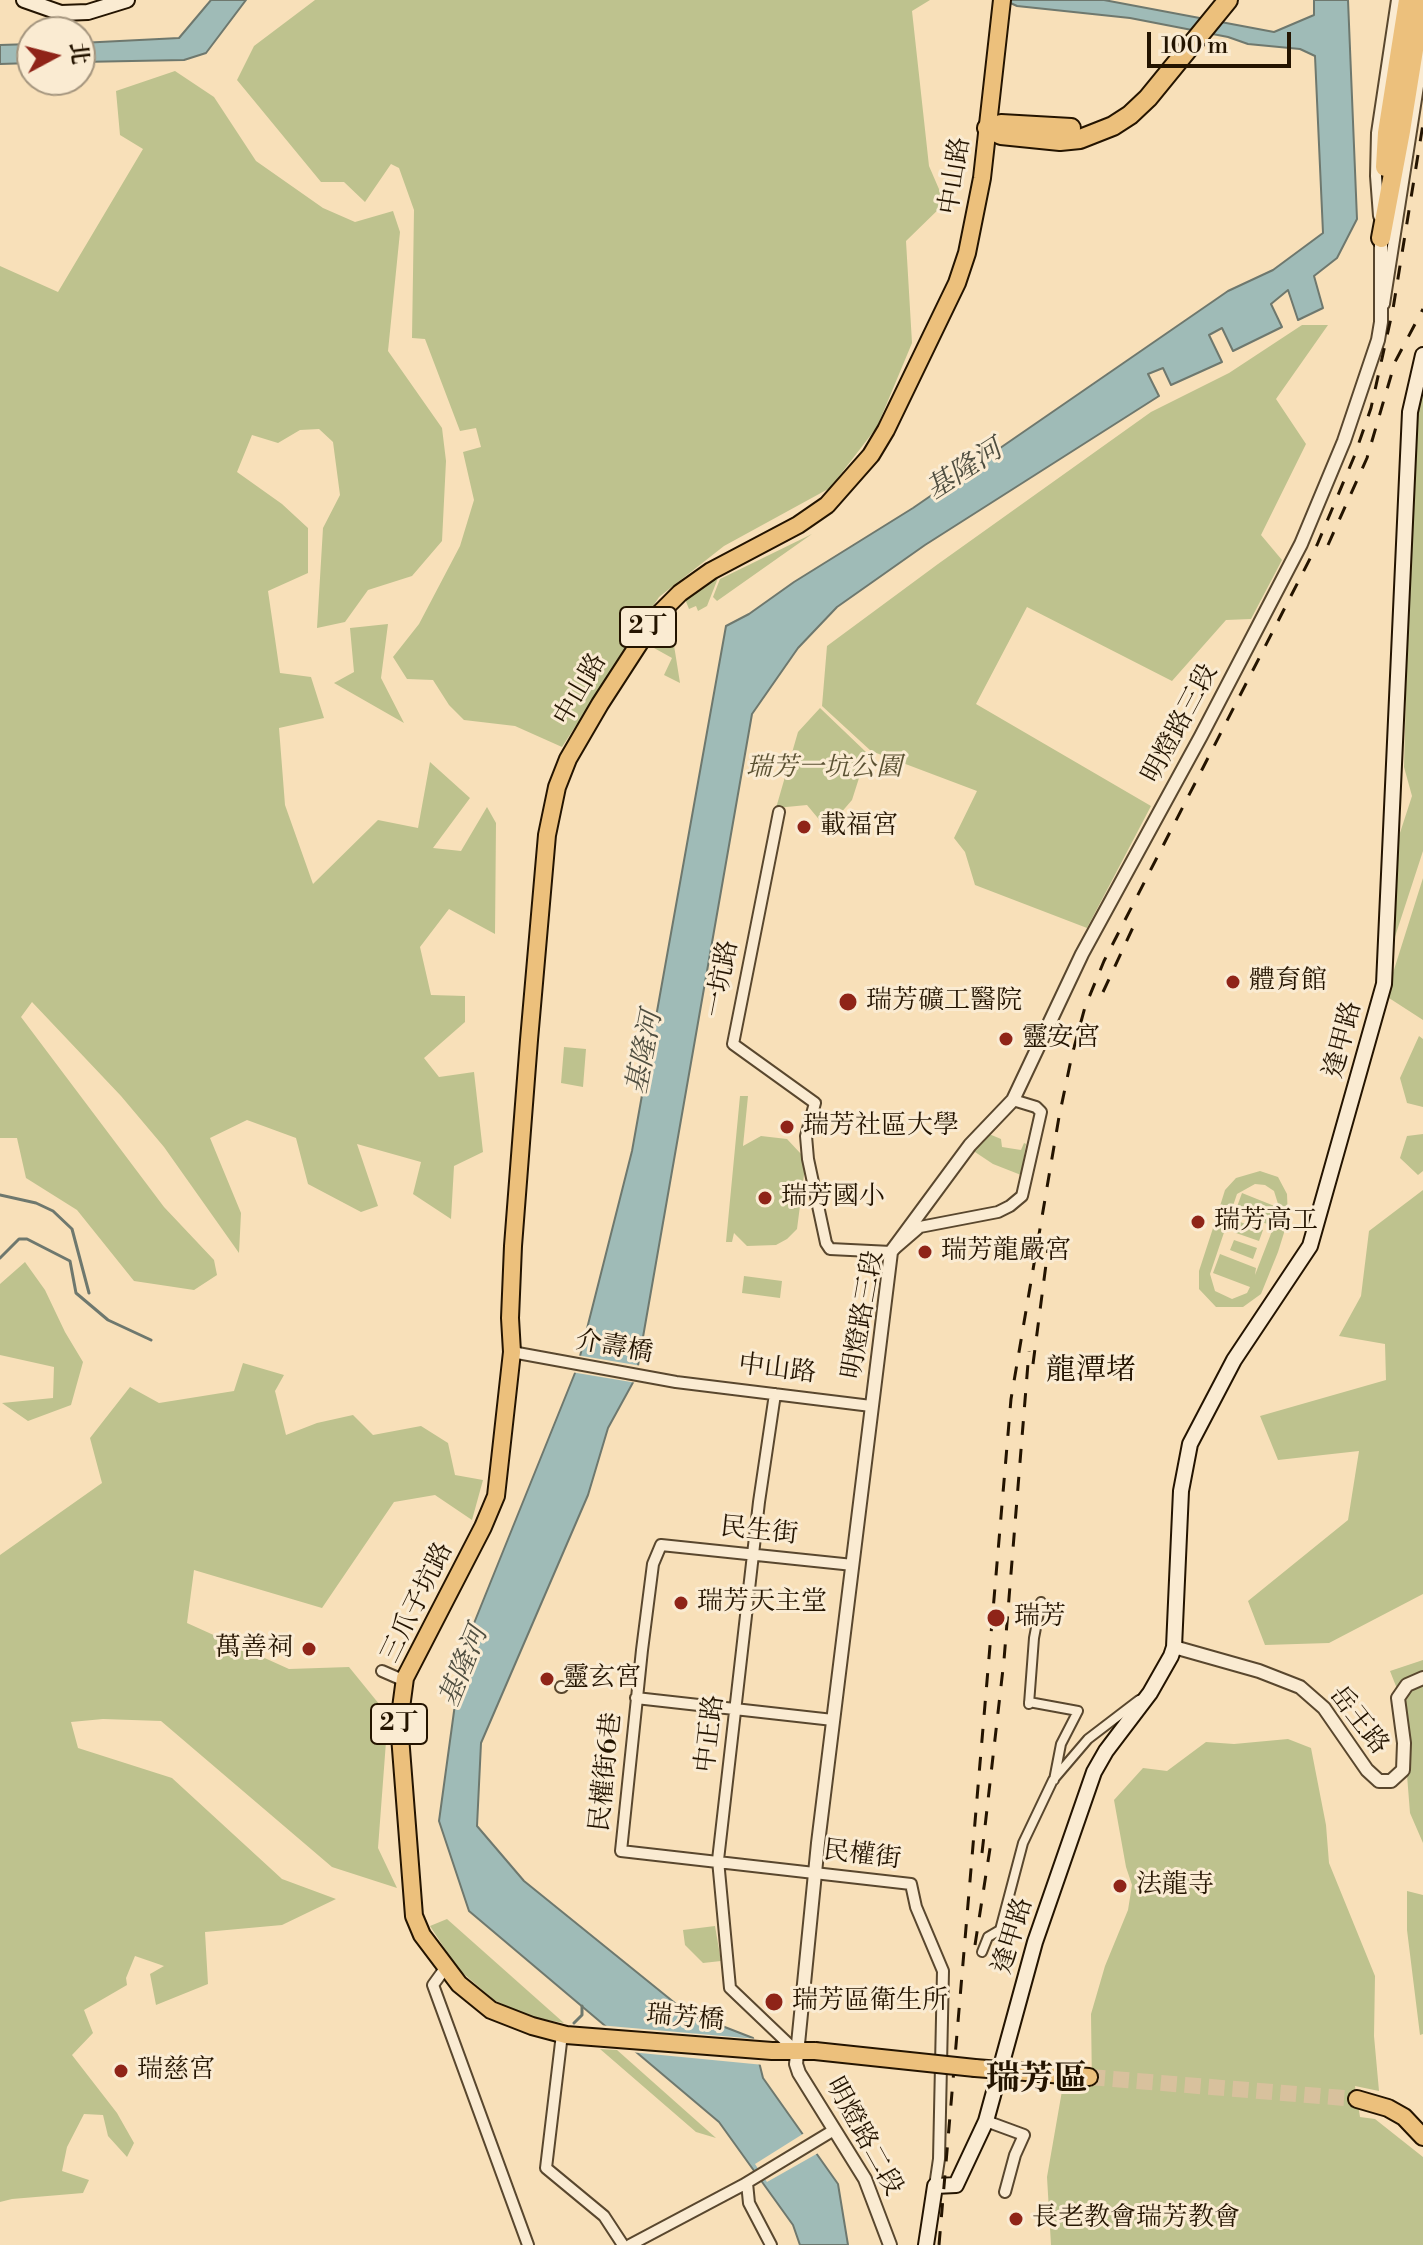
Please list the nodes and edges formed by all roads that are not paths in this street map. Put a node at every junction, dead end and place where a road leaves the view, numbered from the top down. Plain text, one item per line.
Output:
1 (24, 0) edge
2 (127, 0) edge
3 (1216, 0) edge
4 (1228, 0) edge
5 (1397, 0) edge
6 (1408, 0) edge
7 (1422, 0) edge
8 (1001, 6) edge
9 (1412, 21) junction
10 (1423, 54) edge
11 (1164, 70) junction
12 (987, 128) junction
13 (1381, 238) junction
14 (1381, 322) junction
15 (1423, 355) edge
16 (779, 812) dead end
17 (1013, 1100) junction
18 (891, 1252) junction
19 (512, 1352) junction
20 (676, 1382) joint
21 (775, 1394) junction
22 (871, 1406) junction
23 (661, 1545) joint
24 (754, 1554) junction
25 (853, 1565) junction
26 (1041, 1602) dead end
27 (1174, 1647) junction
28 (382, 1671) dead end
29 (1423, 1678) edge
30 (405, 1681) junction
31 (1150, 1693) junction
32 (636, 1698) junction
33 (736, 1710) junction
34 (833, 1720) junction
35 (1053, 1780) junction
36 (621, 1851) joint
37 (718, 1860) junction
38 (815, 1873) junction
39 (982, 1952) dead end
40 (446, 1967) junction
41 (562, 2034) junction
42 (595, 2036) joint
43 (797, 2052) junction
44 (1001, 2071) junction
45 (1089, 2077) tunnel mouth
46 (1357, 2099) tunnel mouth
47 (939, 2114) joint
48 (986, 2121) junction
49 (834, 2130) junction
50 (1423, 2137) edge
51 (747, 2183) junction
52 (935, 2186) junction
53 (1005, 2192) dead end
54 (634, 2244) edge
55 (528, 2245) edge
56 (623, 2245) edge
57 (771, 2245) edge
58 (890, 2245) edge
59 (926, 2245) edge

1 - 2 main road
3 - 11 highway
4 - 11 highway
5 - 13 street, 明燈路三段
6 - 9 highway
7 - 9 highway
8 - 12 main road, 中山路 / 2丁
9 - 13 highway
10 - 14 street, 明燈路三段
11 - 12 highway
12 - 19 main road, 中山路 / 2丁
13 - 14 street, 明燈路三段
14 - 17 street, 明燈路三段
15 - 27 main road, 逢甲路
16 - 18 street, 一坑路
17 - 18 street, 明燈路三段
17 - 18 street
18 - 22 street, 明燈路三段
19 - 20 street, 介壽橋
19 - 30 main road, 三爪子坑路 / 2丁
20 - 21 street, 中山路
21 - 22 street, 中山路
21 - 24 street, 中正路
22 - 25 street, 明燈路三段
23 - 24 street, 民生街
23 - 32 street, 民權街6巷
24 - 25 street, 民生街
24 - 33 street, 中正路
25 - 34 street, 明燈路三段
26 - 35 street
27 - 29 street, 岳王路
27 - 31 main road, 逢甲路
28 - 30 street
30 - 40 main road, 三爪子坑路 / 2丁
31 - 35 street, 逢甲路
31 - 44 main road, 逢甲路
32 - 33 street
32 - 36 street, 民權街6巷
33 - 34 street
33 - 37 street, 中正路
34 - 38 street, 明燈路三段
35 - 39 street, 逢甲路
36 - 37 street, 民權街
37 - 38 street, 民權街
37 - 43 street, 中正路
38 - 43 street, 明燈路三段
38 - 47 street, 民權街
40 - 41 main road, 三爪子坑路 / 2丁
40 - 55 street
41 - 42 main road, 三爪子坑路 / 2丁
41 - 56 street
42 - 43 main road, 瑞芳橋 / 2丁
43 - 44 main road, 2丁, bridge
43 - 49 street, 明燈路二段
44 - 45 main road, 2丁
44 - 48 main road, 逢甲路
46 - 50 main road
47 - 52 street, 明燈路二段
48 - 52 main road, 逢甲路
48 - 53 street
49 - 51 street
49 - 58 street, 明燈路二段
51 - 54 street
51 - 57 street
52 - 59 main road, 明燈路二段

